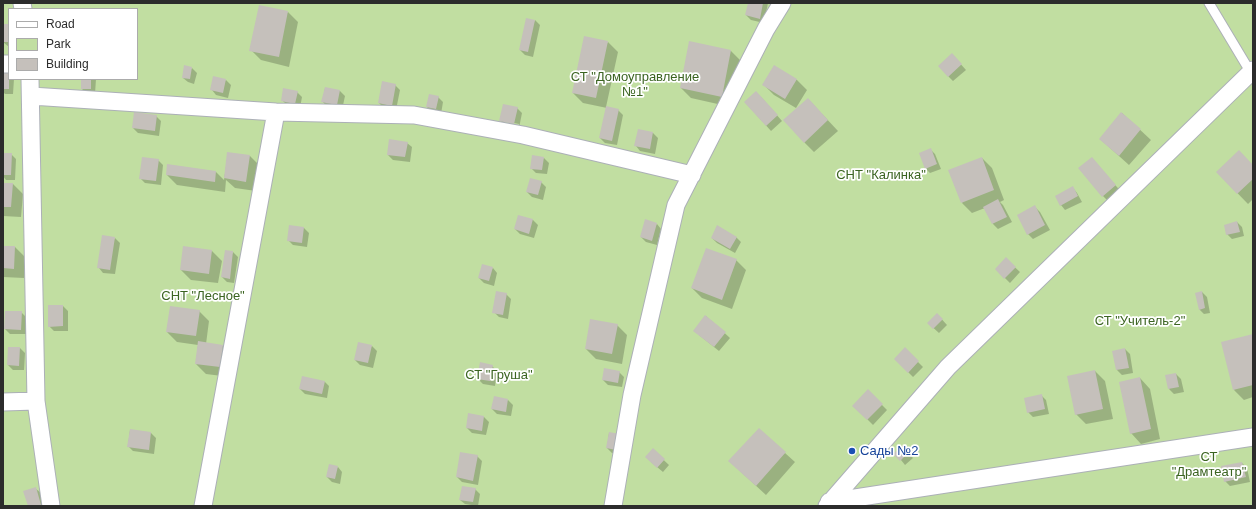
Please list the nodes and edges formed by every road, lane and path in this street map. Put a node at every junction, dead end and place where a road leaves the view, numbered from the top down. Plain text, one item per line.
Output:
1 (782, 3) edge
2 (1209, 3) edge
3 (1252, 72) edge
4 (30, 80) edge
5 (31, 96) junction
6 (276, 112) junction
7 (692, 175) junction
8 (36, 401) junction
9 (3, 402) edge
10 (1253, 437) edge
11 (829, 505) edge
12 (51, 506) edge
13 (203, 506) edge
14 (613, 506) edge

1 - 7 street
2 - 3 lane
3 - 11 street
4 - 5 street
5 - 6 street
5 - 8 street
6 - 7 street
6 - 13 street
7 - 14 street
8 - 9 street
8 - 12 street
10 - 11 street

